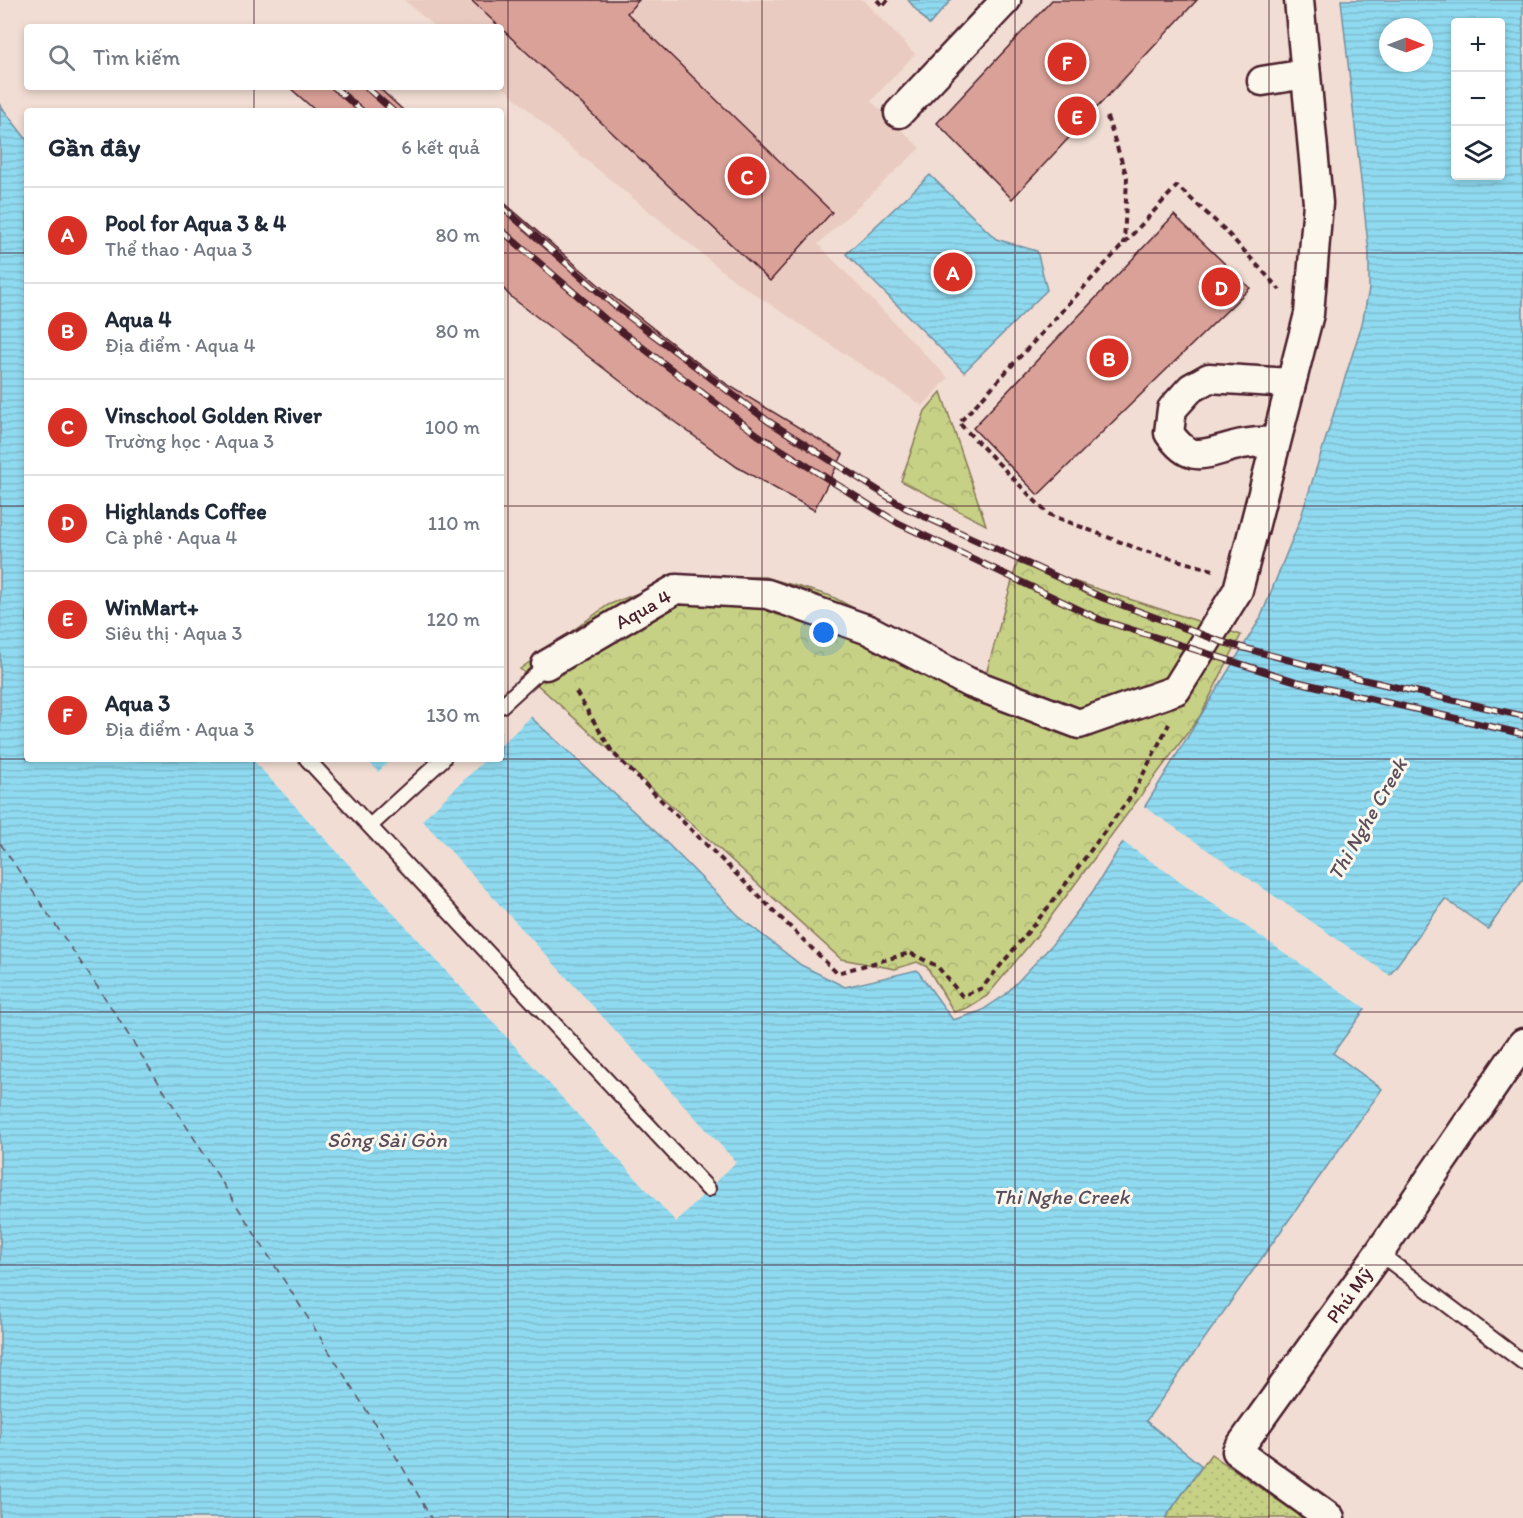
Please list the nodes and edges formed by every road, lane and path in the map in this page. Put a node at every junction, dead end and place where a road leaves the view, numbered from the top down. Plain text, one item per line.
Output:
1 (878, 0) edge
2 (888, 0) edge
3 (1006, 0) edge
4 (1299, 0) edge
5 (1306, 74) junction
6 (1262, 81) dead end
7 (899, 112) dead end
8 (1107, 117) dead end
9 (1124, 244) junction
10 (1286, 296) dead end
11 (1291, 383) junction
12 (1276, 441) junction
13 (1223, 573) dead end
14 (546, 664) joint
15 (576, 692) dead end
16 (504, 703) edge
17 (1170, 723) dead end
18 (310, 762) edge
19 (440, 762) edge
20 (370, 826) junction
21 (1523, 1043) edge
22 (708, 1189) dead end
23 (1379, 1253) junction
24 (1523, 1362) edge
25 (1330, 1518) edge

1 - 2 path
3 - 7 street
4 - 5 street, Aqua 4
5 - 6 street
5 - 11 street, Aqua 4
8 - 9 path
9 - 10 path
9 - 13 path
11 - 12 street, Aqua 4
11 - 12 street
12 - 14 street, Aqua 4
14 - 16 lane, Aqua 4
15 - 17 path
18 - 20 lane
19 - 20 lane
20 - 22 lane
21 - 23 street, Phú Mỹ
23 - 24 lane
23 - 25 street, Phú Mỹ

